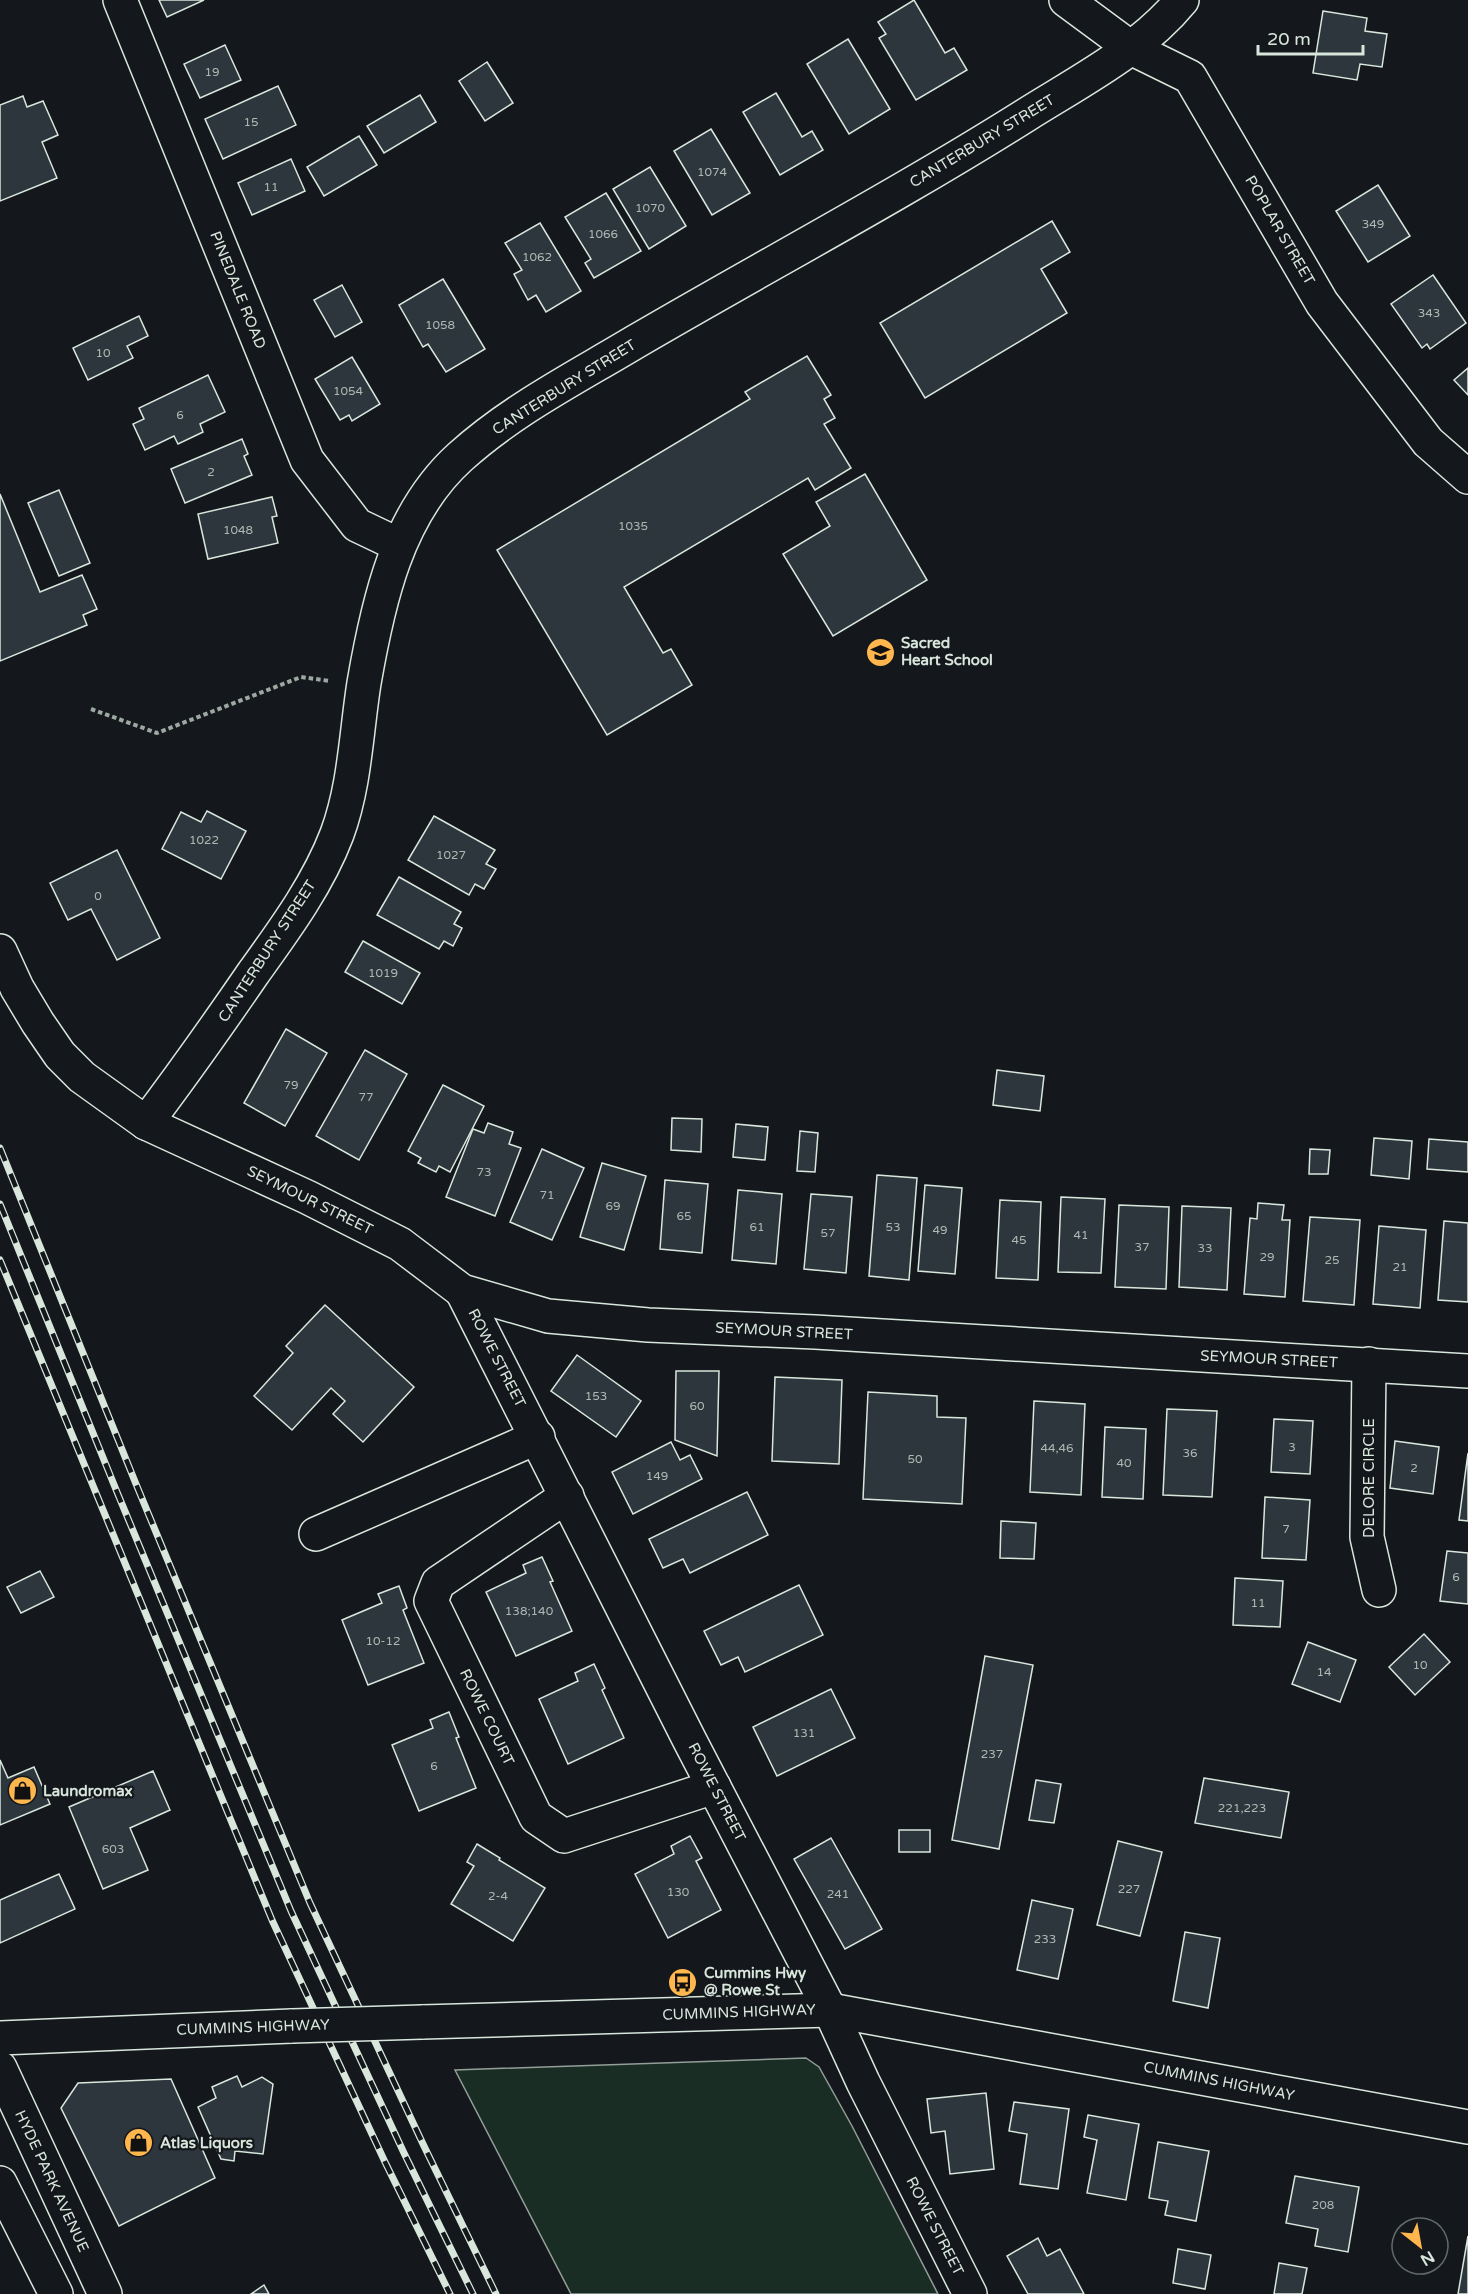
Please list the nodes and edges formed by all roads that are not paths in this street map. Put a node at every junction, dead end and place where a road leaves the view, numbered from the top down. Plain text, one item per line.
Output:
1 (120, 0) edge
2 (1066, 0) edge
3 (1182, 0) edge
4 (1131, 48) junction
5 (1468, 477) edge
6 (399, 545) junction
7 (0, 951) edge
8 (146, 1123) junction
9 (462, 1291) junction
10 (1370, 1365) junction
11 (1468, 1371) edge
12 (537, 1437) junction
13 (567, 1496) junction
14 (316, 1534) dead end
15 (1379, 1590) dead end
16 (714, 1787) junction
17 (830, 2010) junction
18 (0, 2038) edge
19 (0, 2068) edge
20 (1468, 2127) edge
21 (0, 2183) edge
22 (56, 2294) edge
23 (105, 2294) edge
24 (970, 2294) edge

1 - 6 street, PINEDALE ROAD
2 - 4 street, POPLAR STREET
3 - 4 street
4 - 5 street, POPLAR STREET
4 - 6 street, CANTERBURY STREET
6 - 8 street, CANTERBURY STREET
7 - 8 street, SEYMOUR STREET
8 - 9 street, SEYMOUR STREET
9 - 10 street, SEYMOUR STREET
9 - 12 street, ROWE STREET
10 - 11 street, SEYMOUR STREET
10 - 15 street, DELORE CIRCLE
12 - 13 street, ROWE STREET
12 - 14 street
13 - 16 street, ROWE STREET
13 - 16 street, ROWE COURT
16 - 17 street, ROWE STREET
17 - 18 street, CUMMINS HIGHWAY, bridge
17 - 20 street, CUMMINS HIGHWAY
17 - 24 street, ROWE STREET
19 - 23 street, HYDE PARK AVENUE
21 - 22 street

